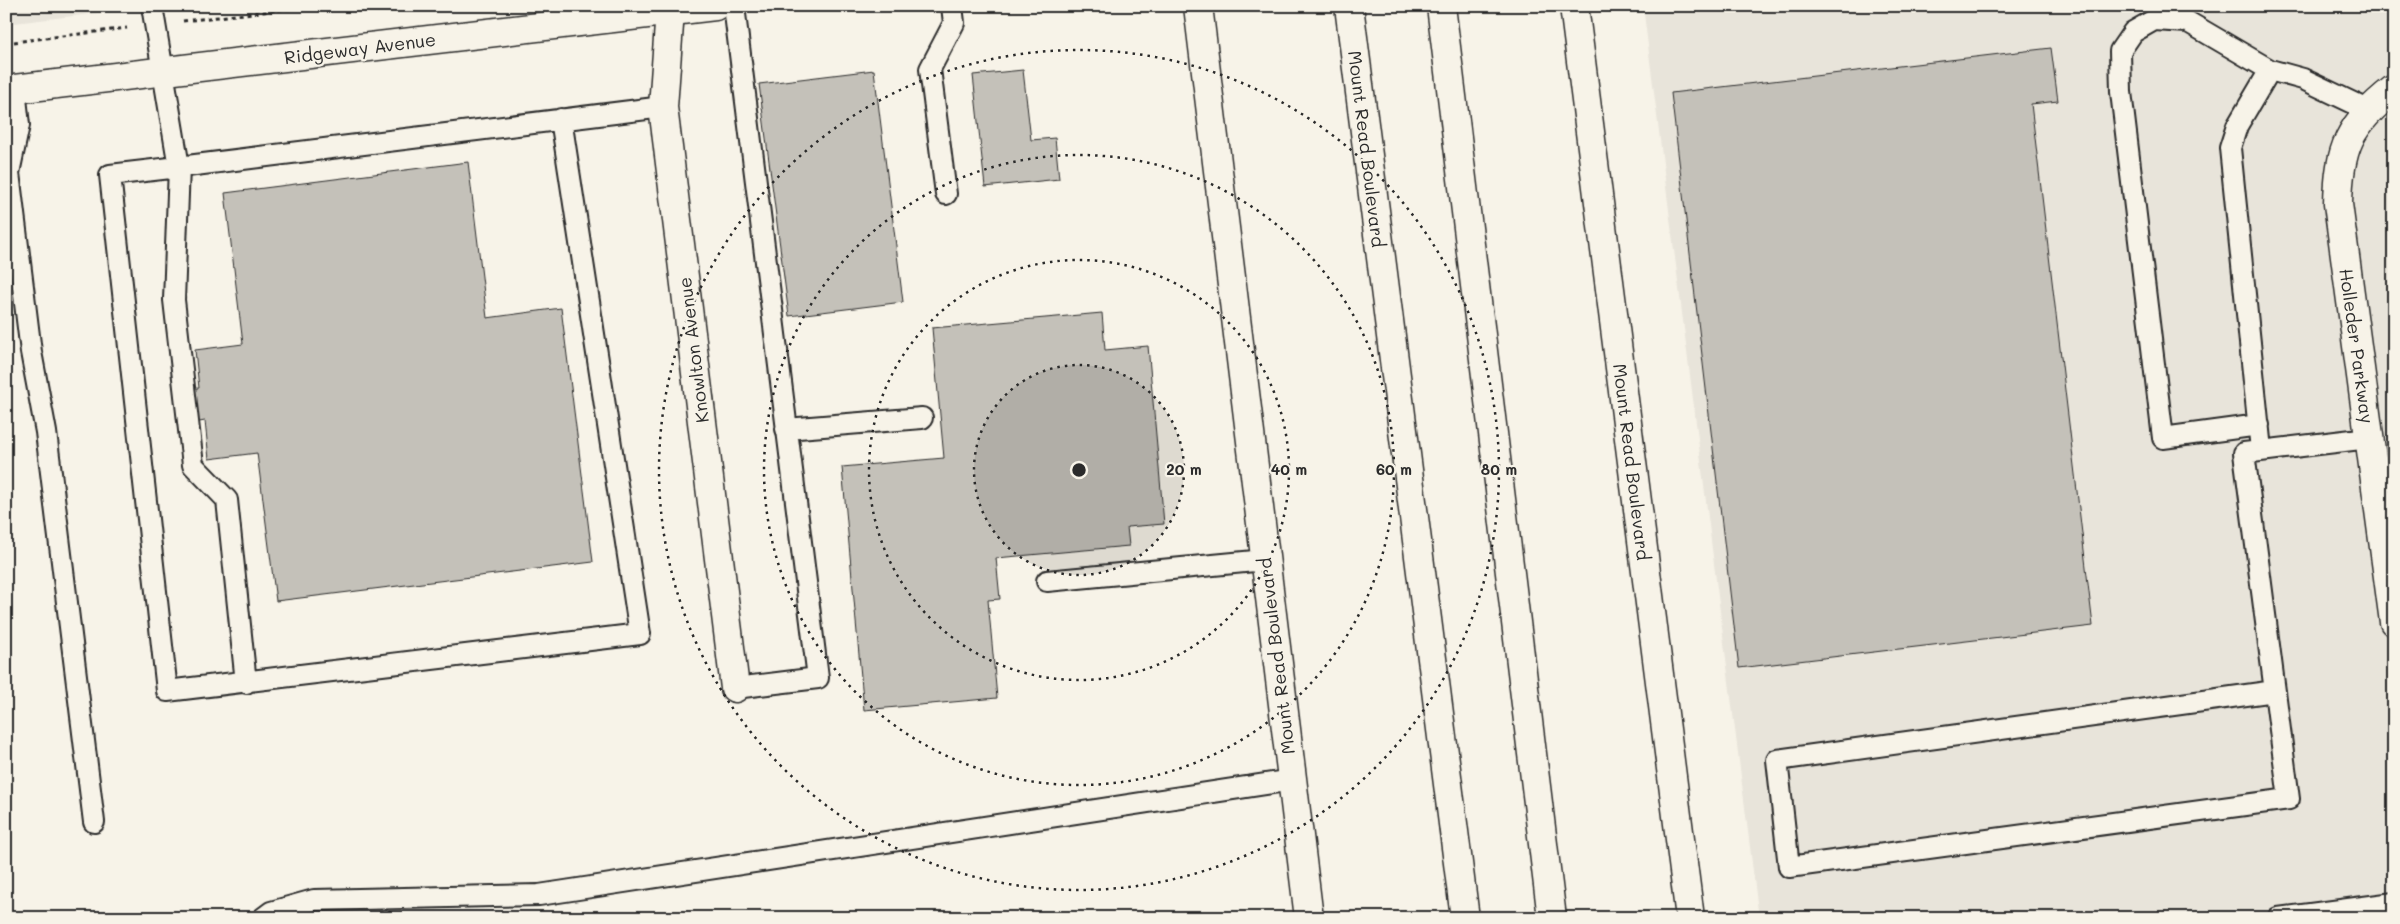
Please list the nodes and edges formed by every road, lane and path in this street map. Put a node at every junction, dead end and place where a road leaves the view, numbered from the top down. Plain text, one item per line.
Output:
1 (152, 6) edge
2 (715, 6) edge
3 (734, 6) edge
4 (952, 6) edge
5 (1198, 6) edge
6 (1349, 6) edge
7 (1441, 6) edge
8 (1574, 6) edge
9 (670, 11) junction
10 (2270, 70) junction
11 (162, 72) junction
12 (2394, 89) edge
13 (11, 90) edge
14 (663, 107) junction
15 (2368, 110) junction
16 (561, 119) junction
17 (179, 167) junction
18 (946, 194) dead end
19 (922, 418) dead end
20 (2259, 425) junction
21 (786, 429) junction
22 (2369, 438) junction
23 (2261, 450) junction
24 (2386, 509) edge
25 (1265, 560) junction
26 (1047, 581) dead end
27 (2394, 622) edge
28 (246, 682) junction
29 (735, 688) joint
30 (2275, 691) junction
31 (1292, 780) junction
32 (94, 822) dead end
33 (2394, 903) edge
34 (263, 918) edge
35 (1309, 918) edge
36 (1464, 918) edge
37 (1552, 918) edge
38 (1690, 918) edge
39 (2278, 918) edge

1 - 11 lane
2 - 9 street, Ridgeway Avenue
3 - 21 lane
4 - 18 lane
5 - 25 street, Mount Read Boulevard
6 - 36 street, Mount Read Boulevard
7 - 37 street
8 - 38 street, Mount Read Boulevard
9 - 11 street, Ridgeway Avenue
9 - 14 street, Knowlton Avenue
10 - 15 lane
10 - 20 lane
10 - 20 lane
11 - 13 street, Ridgeway Avenue
11 - 17 lane
12 - 15 street, Holleder Parkway
13 - 32 lane
14 - 16 lane
14 - 29 street, Knowlton Avenue
15 - 22 street, Holleder Parkway
16 - 17 lane
16 - 28 lane
17 - 28 lane
17 - 28 lane
19 - 21 lane
20 - 23 lane
21 - 29 lane
22 - 23 lane
22 - 24 street, Holleder Parkway
23 - 30 lane
24 - 27 street, Holleder Parkway
25 - 26 lane
25 - 31 street, Mount Read Boulevard
30 - 30 lane
31 - 34 lane
31 - 35 street, Mount Read Boulevard
33 - 39 lane

